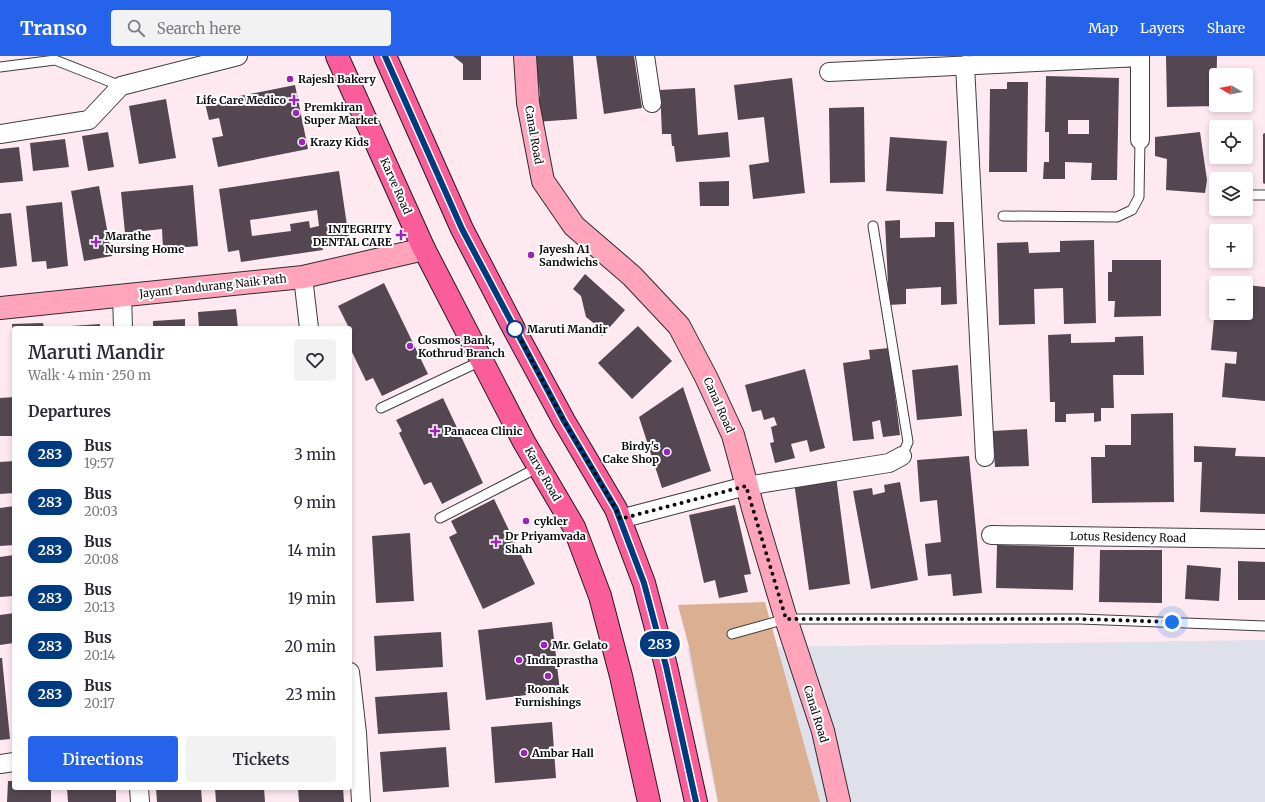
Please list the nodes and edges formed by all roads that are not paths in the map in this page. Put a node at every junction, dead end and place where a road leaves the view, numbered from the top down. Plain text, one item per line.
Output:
1 (238, 56) edge
2 (337, 56) edge
3 (385, 56) edge
4 (526, 56) edge
5 (645, 56) edge
6 (1140, 56) edge
7 (965, 65) junction
8 (0, 67) edge
9 (829, 72) dead end
10 (121, 86) junction
11 (652, 103) dead end
12 (0, 134) edge
13 (1140, 140) joint
14 (1265, 195) edge
15 (1253, 196) edge
16 (1002, 216) dead end
17 (873, 226) dead end
18 (424, 249) junction
19 (303, 277) junction
20 (122, 296) junction
21 (0, 308) edge
22 (123, 326) edge
23 (309, 326) edge
24 (481, 361) junction
25 (381, 408) dead end
26 (902, 456) joint
27 (985, 457) dead end
28 (539, 467) junction
29 (746, 486) junction
30 (440, 518) dead end
31 (620, 519) junction
32 (991, 535) dead end
33 (1265, 539) edge
34 (786, 619) junction
35 (1265, 626) edge
36 (732, 634) dead end
37 (352, 702) edge
38 (354, 733) edge
39 (12, 762) edge
40 (0, 764) edge
41 (139, 790) edge
42 (140, 802) edge
43 (362, 802) edge
44 (650, 802) edge
45 (696, 802) edge
46 (839, 802) edge

1 - 10 street
2 - 18 main road, Karve Road
3 - 31 main road
4 - 29 street, Canal Road
5 - 11 street
6 - 7 street
6 - 13 street
7 - 9 street
7 - 27 street
8 - 10 lane
10 - 12 street
13 - 16 lane
14 - 15 lane
17 - 26 lane
18 - 19 street, Jayant Pandurang Naik Path
18 - 24 main road, Karve Road
19 - 20 street, Jayant Pandurang Naik Path
19 - 23 street
20 - 21 street, Jayant Pandurang Naik Path
20 - 22 street
24 - 25 lane
24 - 28 main road, Karve Road
26 - 29 street
28 - 30 lane
28 - 44 main road, Karve Road
29 - 31 street
29 - 34 street, Canal Road
31 - 45 main road
32 - 33 street, Lotus Residency Road
34 - 35 lane
34 - 36 lane
34 - 46 street, Canal Road
37 - 38 street
38 - 43 street
39 - 40 street
41 - 42 street

